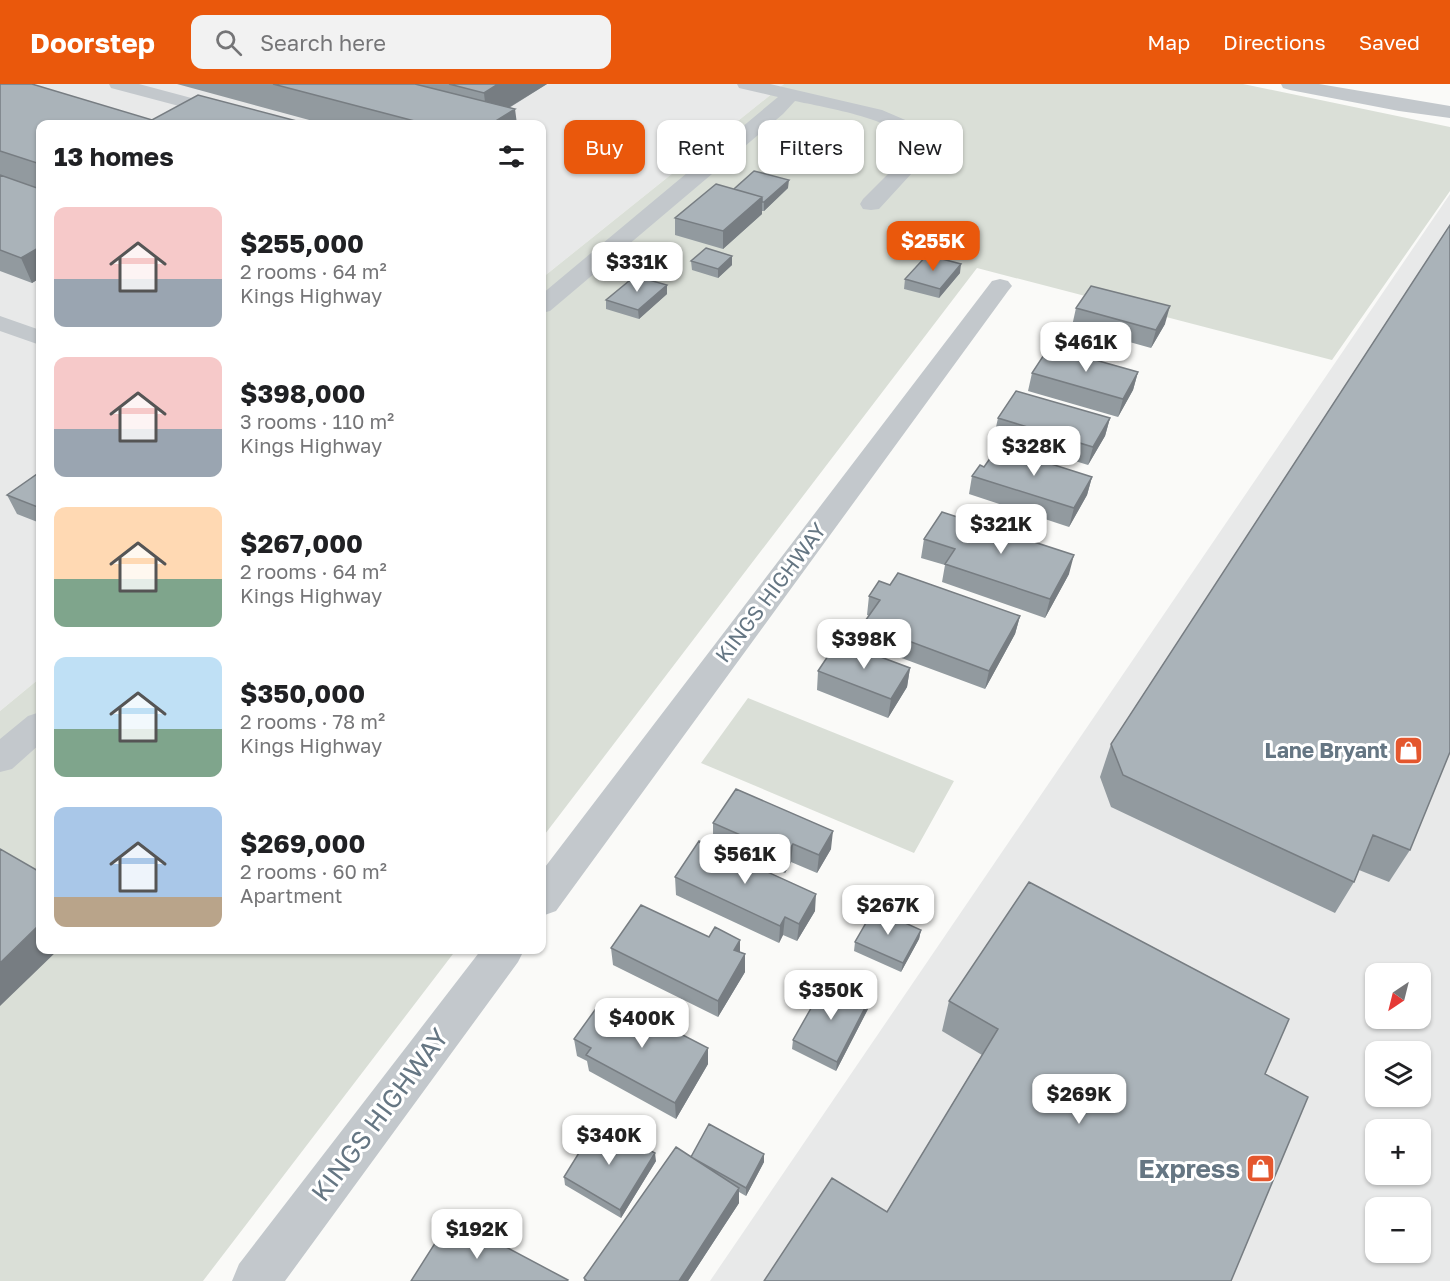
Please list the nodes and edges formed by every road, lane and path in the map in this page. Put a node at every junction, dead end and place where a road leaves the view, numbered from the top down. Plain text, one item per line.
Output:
1 (118, 84) edge
2 (746, 84) edge
3 (1290, 84) edge
4 (791, 94) junction
5 (1450, 112) edge
6 (252, 120) edge
7 (871, 204) dead end
8 (1000, 286) dead end
9 (546, 303) edge
10 (0, 323) edge
11 (36, 336) edge
12 (36, 728) edge
13 (0, 759) edge
14 (546, 895) edge
15 (501, 954) edge
16 (256, 1281) edge

1 - 6 street
2 - 4 street
3 - 5 street
4 - 7 street
4 - 9 street
8 - 14 street, KINGS HIGHWAY
10 - 11 street
12 - 13 street
15 - 16 street, KINGS HIGHWAY

